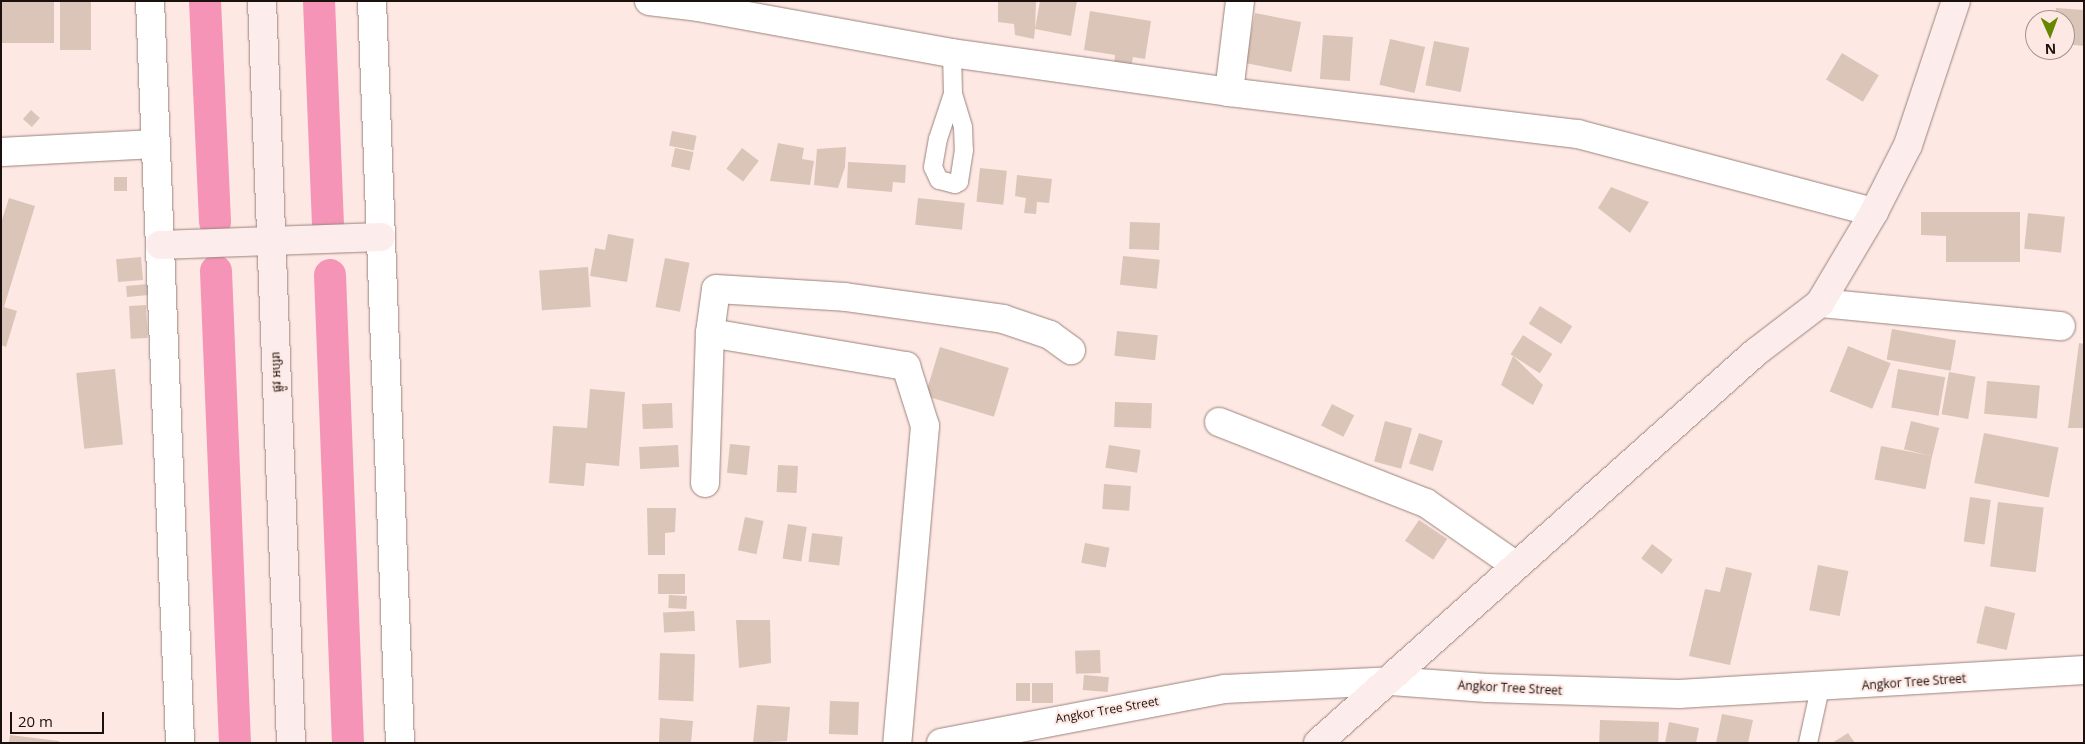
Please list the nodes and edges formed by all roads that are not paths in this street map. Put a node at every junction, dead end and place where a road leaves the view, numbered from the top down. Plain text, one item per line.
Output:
1 (150, 1) edge
2 (262, 1) edge
3 (372, 1) edge
4 (649, 1) edge
5 (1240, 1) edge
6 (1956, 1) edge
7 (952, 53) junction
8 (1229, 92) junction
9 (953, 94) dead end
10 (156, 144) junction
11 (1, 152) edge
12 (1874, 212) junction
13 (381, 237) junction
14 (271, 241) junction
15 (160, 245) junction
16 (1820, 303) junction
17 (2061, 326) dead end
18 (710, 333) junction
19 (1071, 350) dead end
20 (1219, 422) dead end
21 (705, 483) dead end
22 (1515, 565) junction
23 (2084, 670) edge
24 (1391, 681) junction
25 (1820, 688) junction
26 (180, 743) edge
27 (291, 743) edge
28 (400, 743) edge
29 (897, 743) edge
30 (941, 743) edge
31 (1318, 743) edge
32 (1808, 743) edge

1 - 10 street
2 - 14 street, ផ្លូវ អប្សរា
3 - 13 street
4 - 7 street
5 - 8 street
6 - 12 street
7 - 8 street
7 - 9 lane
8 - 12 street
10 - 11 street
10 - 15 street
12 - 16 street
13 - 14 street
13 - 28 street
14 - 15 street
14 - 27 street, ផ្លូវ អប្សរា
15 - 26 street
16 - 17 street
16 - 22 street
18 - 19 street
18 - 21 street
18 - 29 street
20 - 22 street
22 - 24 street
23 - 25 street, Angkor Tree Street
24 - 25 street, Angkor Tree Street
24 - 30 street, Angkor Tree Street
24 - 31 street
25 - 32 lane

